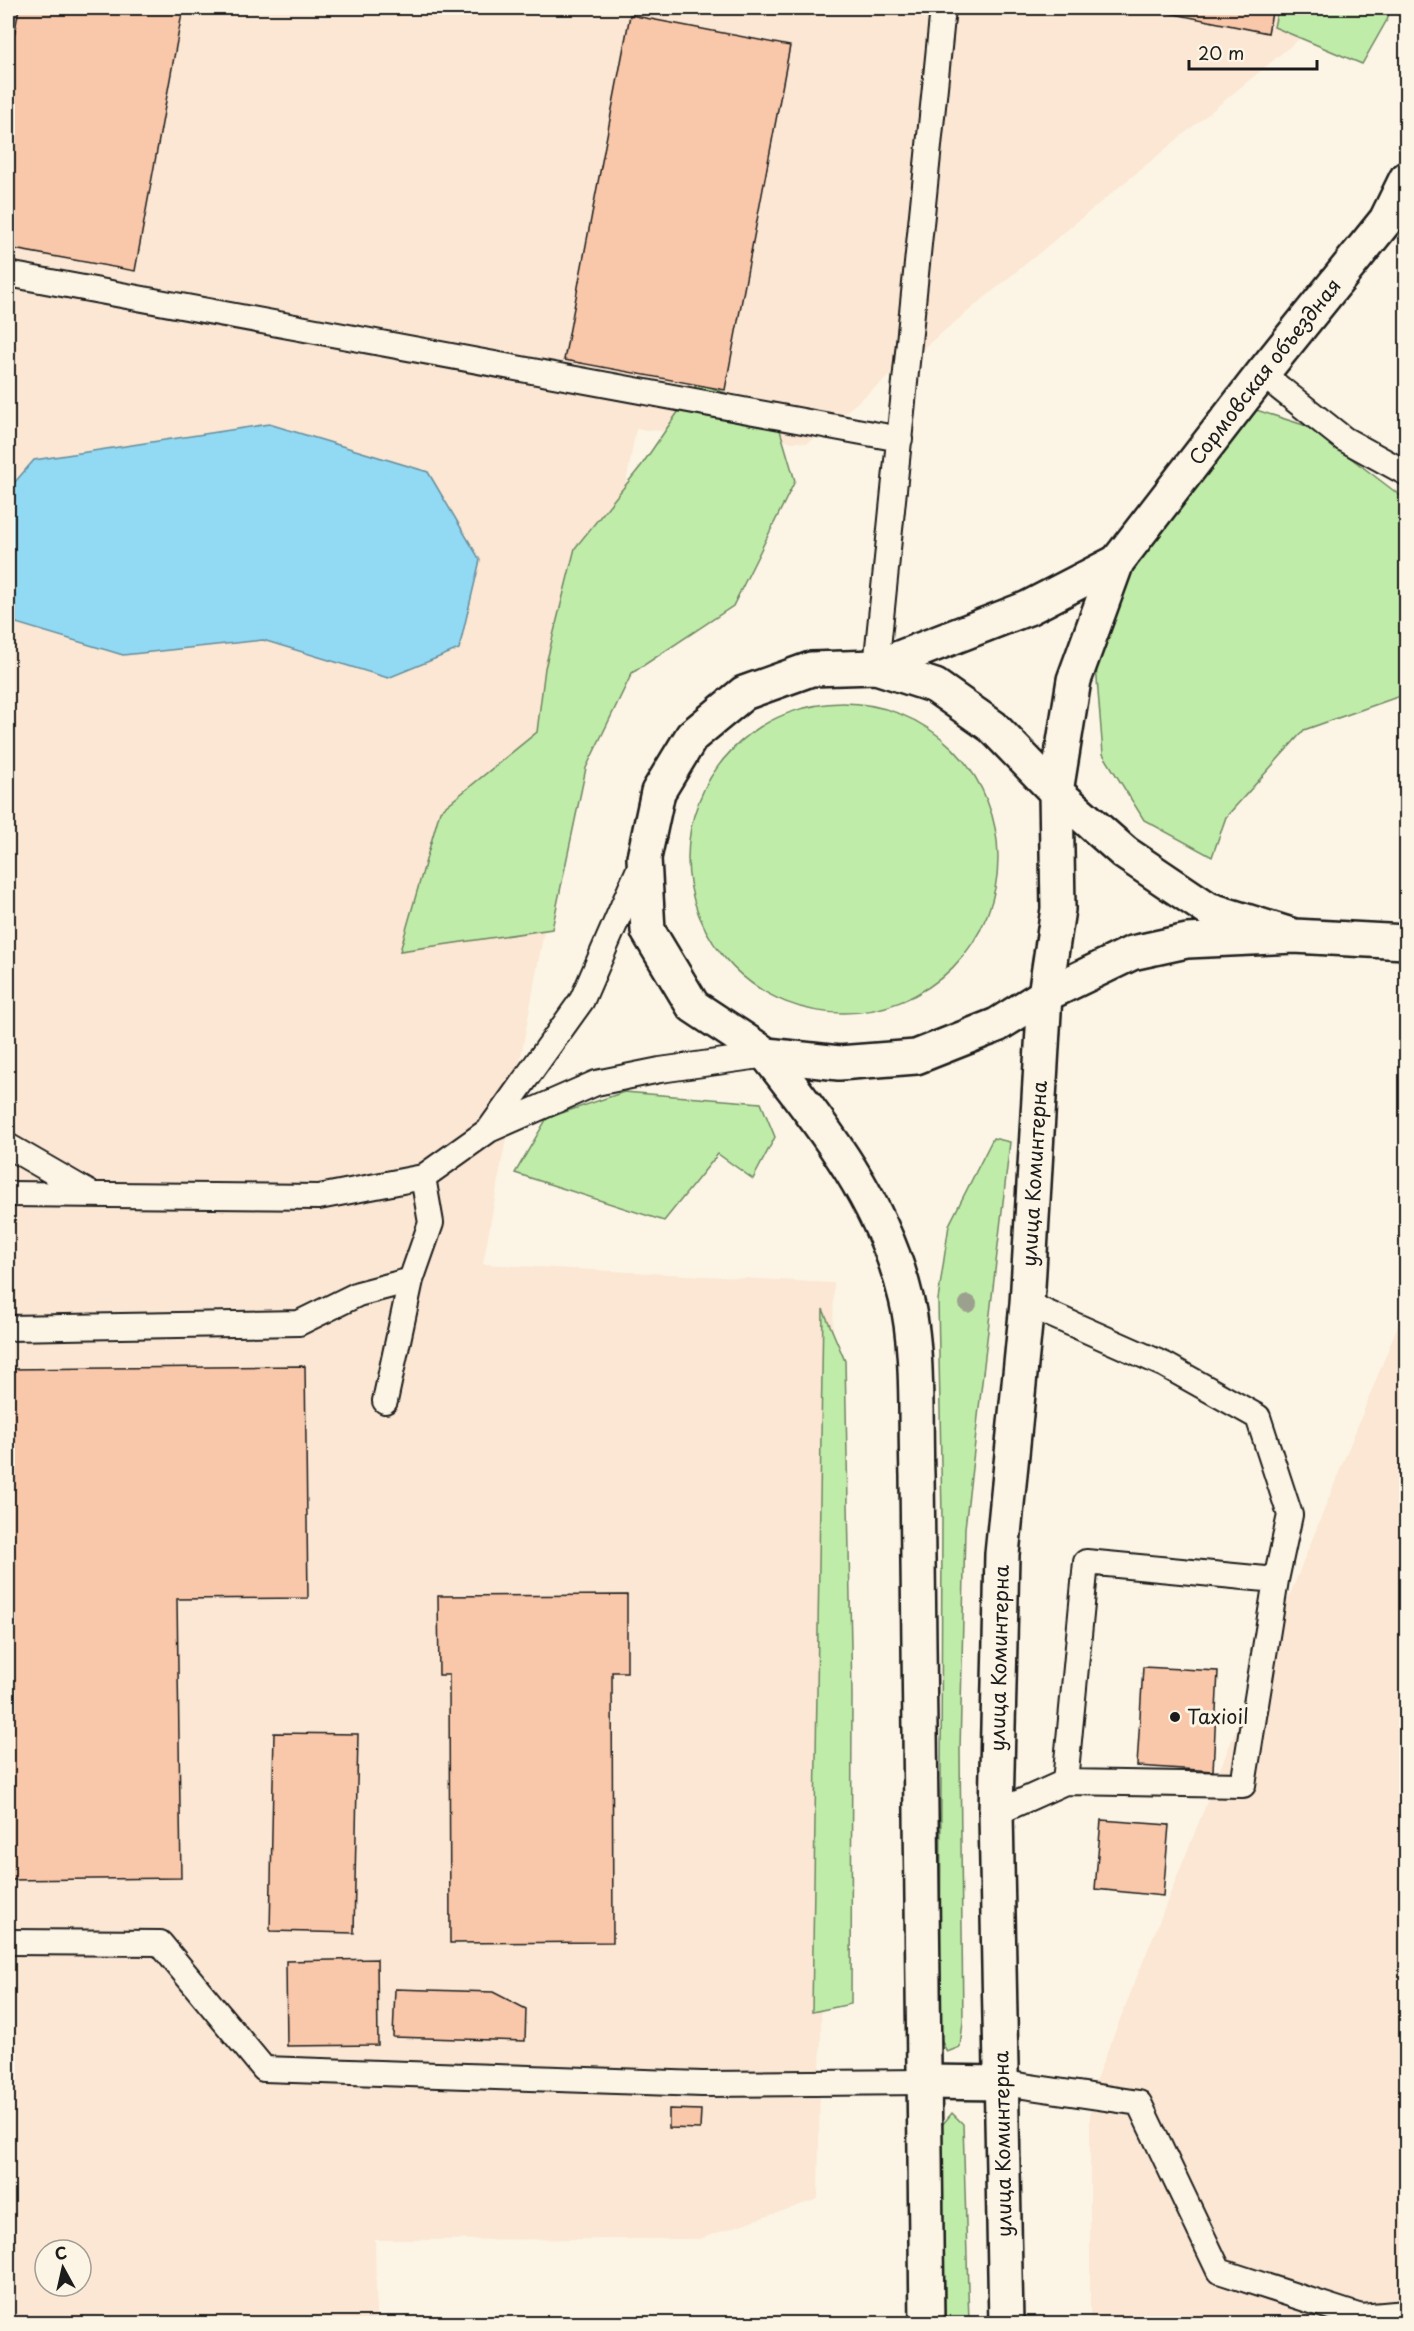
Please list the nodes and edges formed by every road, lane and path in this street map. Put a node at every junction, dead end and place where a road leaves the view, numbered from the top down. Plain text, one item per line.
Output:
1 (943, 8) edge
2 (1407, 179) edge
3 (8, 274) edge
4 (1262, 374) junction
5 (900, 439) junction
6 (1407, 473) edge
7 (1117, 562) junction
8 (876, 667) junction
9 (1056, 792) junction
10 (644, 858) junction
11 (1294, 936) junction
12 (1407, 942) edge
13 (1045, 995) junction
14 (767, 1055) junction
15 (489, 1130) junction
16 (8, 1146) edge
17 (423, 1177) junction
18 (8, 1194) edge
19 (93, 1195) junction
20 (411, 1280) junction
21 (1028, 1304) junction
22 (8, 1328) edge
23 (385, 1401) dead end
24 (1276, 1580) junction
25 (1065, 1782) junction
26 (996, 1813) junction
27 (8, 1942) edge
28 (925, 2082) junction
29 (1003, 2083) junction
30 (1407, 2313) edge
31 (927, 2324) edge
32 (1006, 2324) edge

1 - 5 lane
2 - 4 main road, Сормовская объездная
3 - 5 lane
4 - 6 lane
4 - 7 main road, Сормовская объездная
5 - 8 lane
7 - 8 main road
7 - 9 main road, улица Коминтерна
8 - 9 main road
8 - 10 main road
9 - 11 main road
9 - 13 main road, улица Коминтерна
10 - 14 main road
10 - 15 lane
11 - 12 main road
11 - 13 main road
13 - 14 main road
13 - 21 main road, улица Коминтерна
14 - 15 lane
14 - 28 main road
15 - 17 lane
16 - 19 lane
17 - 19 lane
17 - 20 lane
18 - 19 lane
20 - 22 lane
20 - 23 lane
21 - 24 lane
21 - 26 main road, улица Коминтерна
24 - 25 lane
24 - 25 lane
25 - 26 lane
26 - 29 main road, улица Коминтерна
27 - 28 lane
28 - 29 main road
28 - 31 main road
29 - 30 lane
29 - 32 main road, улица Коминтерна

